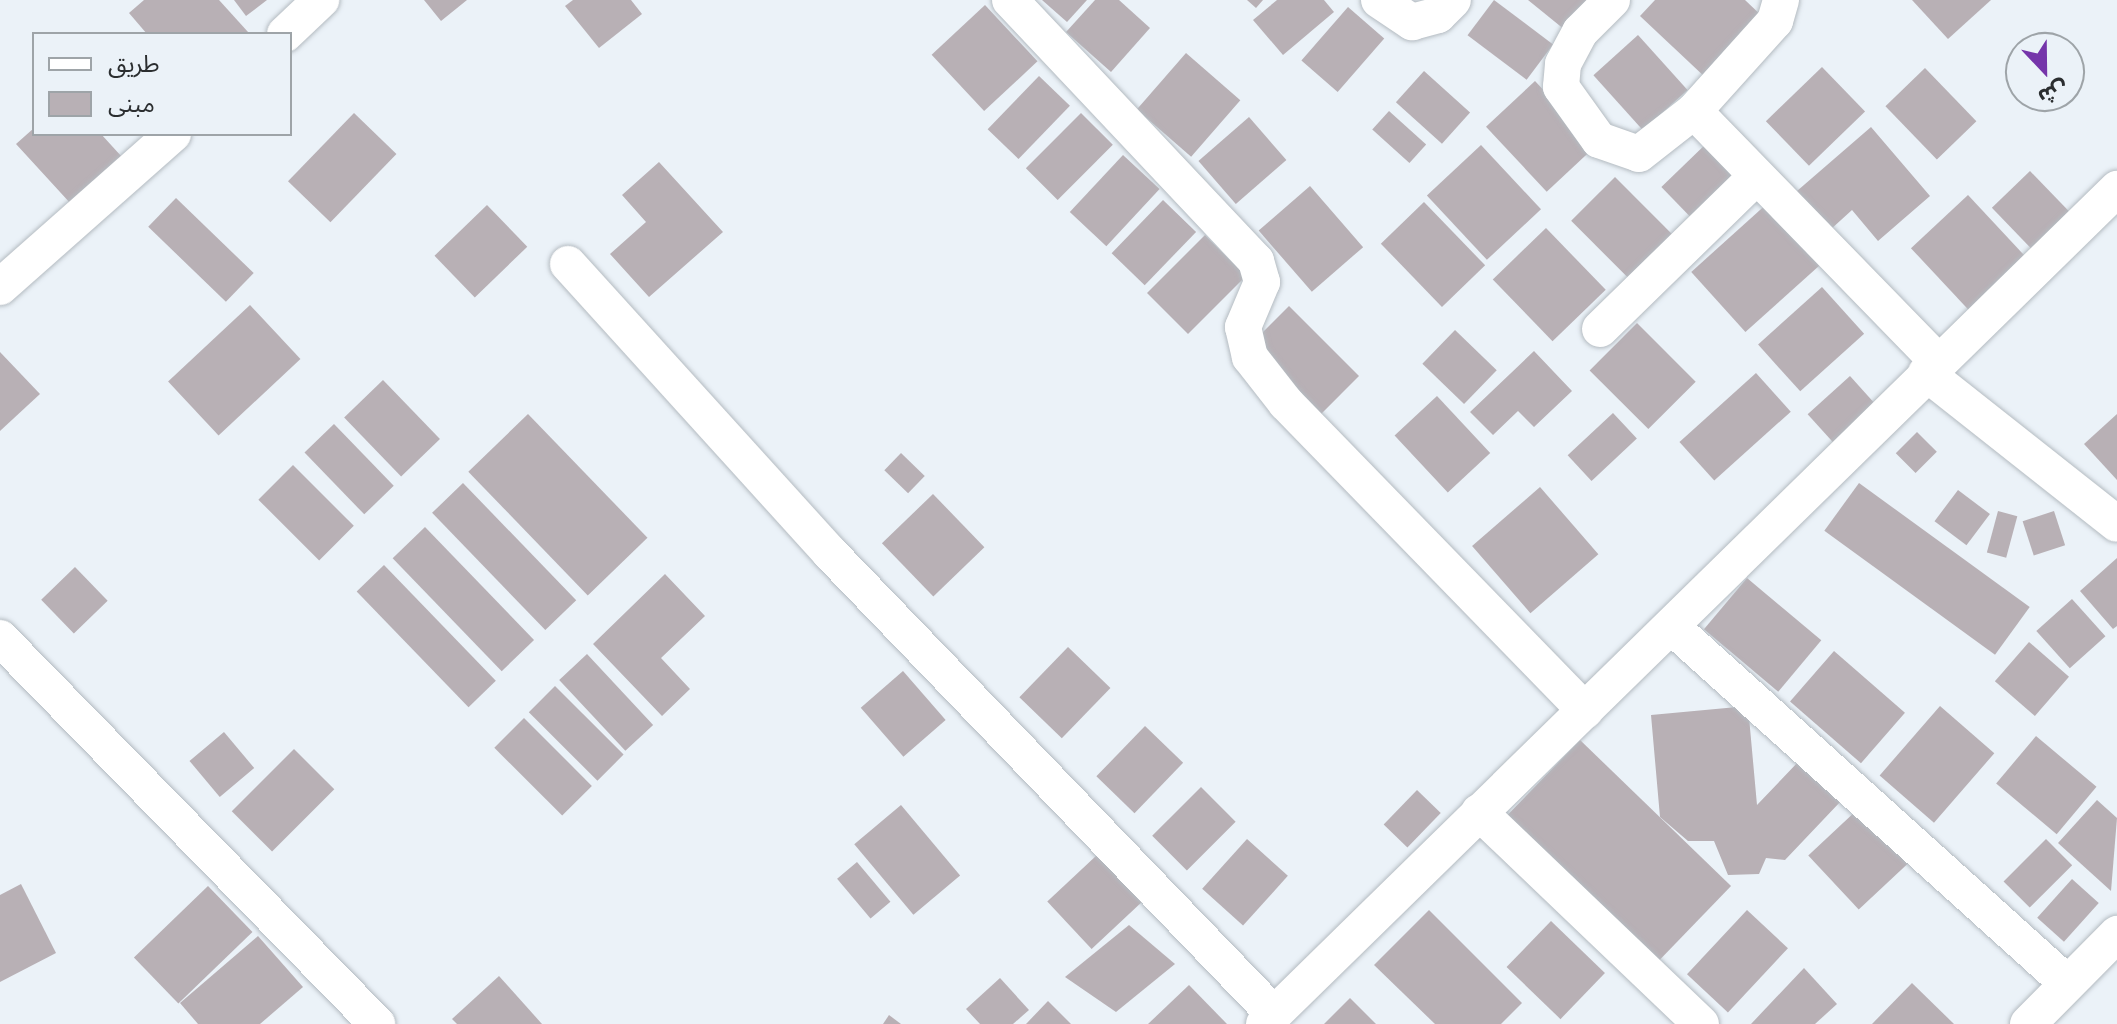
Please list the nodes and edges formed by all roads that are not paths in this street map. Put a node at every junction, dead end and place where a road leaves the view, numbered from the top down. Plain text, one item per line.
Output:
1 (321, 0) edge
2 (1010, 0) edge
3 (1379, 0) edge
4 (1453, 0) edge
5 (1612, 0) edge
6 (1781, 0) edge
7 (287, 32) edge
8 (1694, 111) junction
9 (171, 136) edge
10 (1756, 177) junction
11 (2117, 189) edge
12 (568, 264) dead end
13 (0, 287) edge
14 (1600, 329) dead end
15 (1932, 368) junction
16 (2117, 524) edge
17 (1671, 626) junction
18 (0, 638) edge
19 (1585, 710) junction
20 (1479, 812) junction
21 (2117, 934) edge
22 (2067, 983) junction
23 (1269, 1019) edge
24 (377, 1024) edge
25 (1701, 1024) edge
26 (2028, 1024) edge

1 - 7 street
2 - 19 street
3 - 4 street
5 - 8 street
6 - 8 street
8 - 10 street
9 - 13 street
10 - 14 street
10 - 15 street
11 - 15 street
12 - 23 street
15 - 16 street
15 - 17 street
17 - 19 street
17 - 22 street
18 - 24 street
19 - 20 street
20 - 23 street
20 - 25 street
21 - 22 street
22 - 26 street

